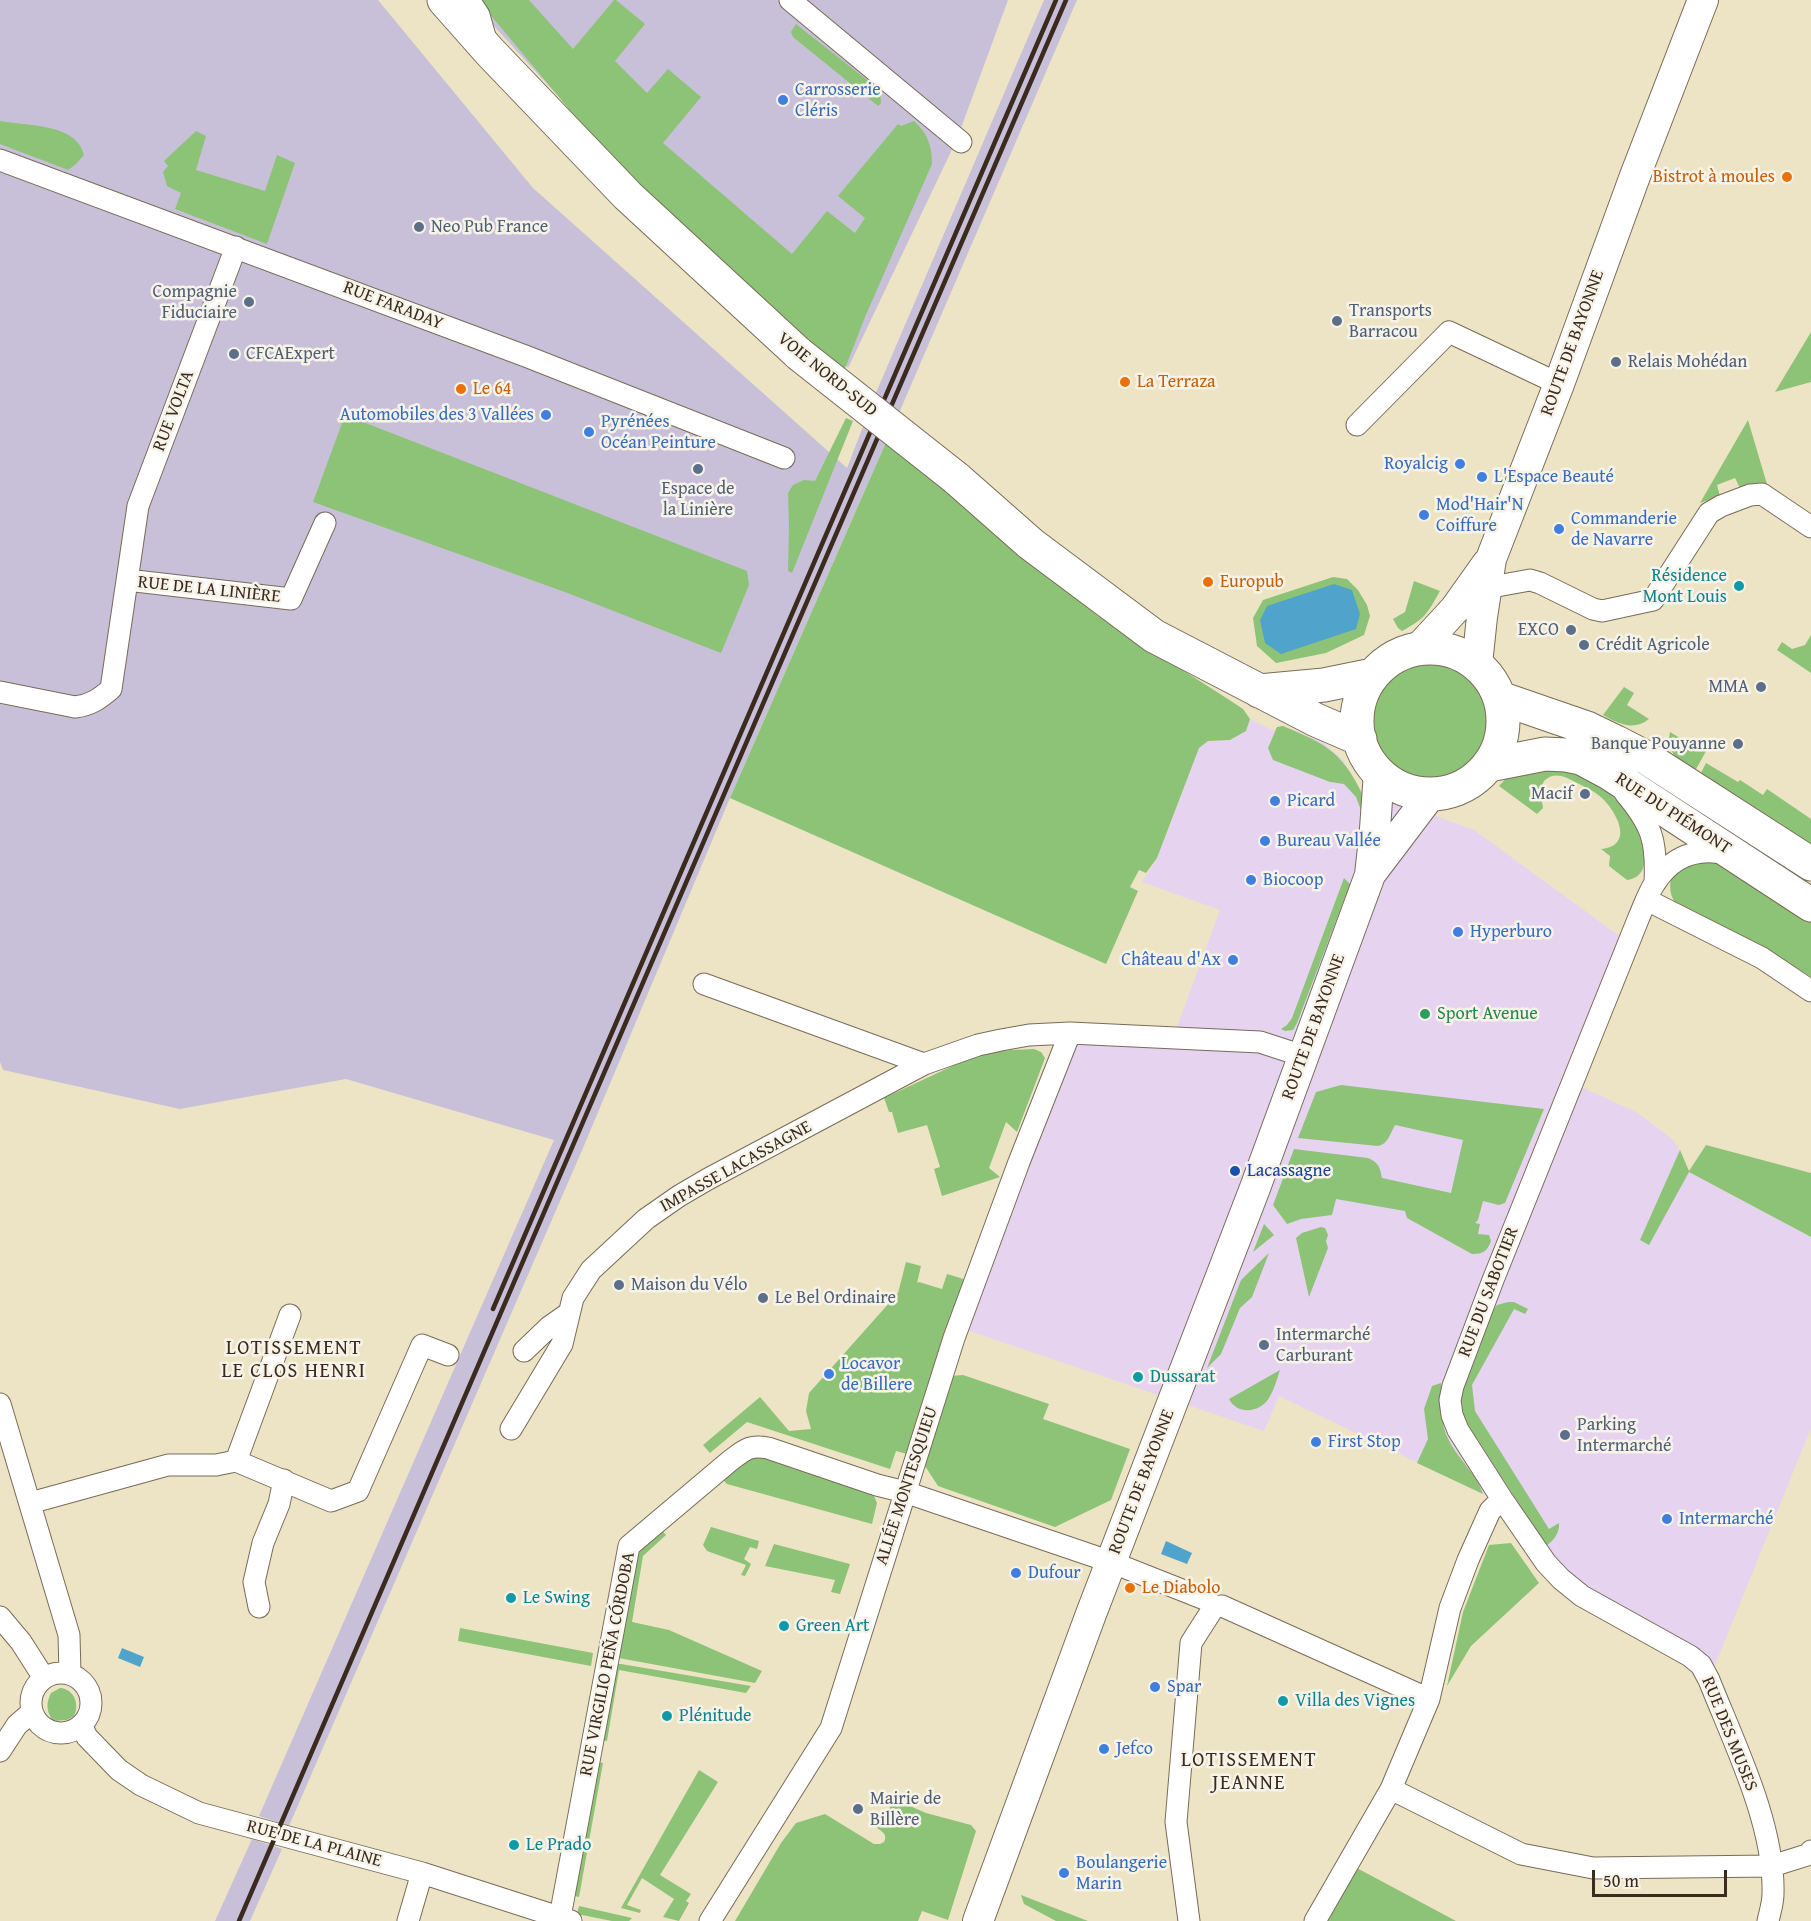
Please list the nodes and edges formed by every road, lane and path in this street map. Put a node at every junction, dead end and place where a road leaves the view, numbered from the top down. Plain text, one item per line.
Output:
1 (444, 0) edge
2 (469, 0) edge
3 (790, 0) edge
4 (1703, 0) edge
5 (490, 52) junction
6 (961, 142) dead end
7 (0, 160) edge
8 (236, 247) junction
9 (1559, 384) junction
10 (1357, 425) dead end
11 (784, 458) dead end
12 (325, 523) dead end
13 (1811, 527) edge
14 (1491, 559) junction
15 (127, 580) junction
16 (1486, 588) junction
17 (1419, 648) junction
18 (1477, 664) junction
19 (1373, 675) junction
20 (1259, 691) junction
21 (0, 692) edge
22 (1500, 698) junction
23 (1360, 739) junction
24 (1489, 765) junction
25 (1379, 772) junction
26 (1609, 773) junction
27 (1431, 794) junction
28 (1740, 857) junction
29 (1811, 864) edge
30 (1370, 875) junction
31 (1651, 891) junction
32 (1811, 904) edge
33 (704, 984) dead end
34 (1811, 991) edge
35 (1070, 1033) junction
36 (1303, 1056) junction
37 (924, 1064) junction
38 (569, 1314) junction
39 (290, 1315) dead end
40 (524, 1351) dead end
41 (448, 1355) dead end
42 (0, 1404) edge
43 (511, 1429) dead end
44 (236, 1461) junction
45 (284, 1480) junction
46 (905, 1492) junction
47 (1502, 1499) junction
48 (30, 1503) junction
49 (1111, 1562) junction
50 (259, 1607) dead end
51 (1214, 1607) junction
52 (0, 1617) edge
53 (1438, 1665) junction
54 (70, 1674) junction
55 (44, 1678) junction
56 (1409, 1689) junction
57 (1429, 1698) junction
58 (32, 1712) junction
59 (81, 1725) junction
60 (1416, 1728) junction
61 (0, 1751) edge
62 (1390, 1789) junction
63 (1811, 1851) edge
64 (1772, 1866) junction
65 (422, 1873) junction
66 (566, 1919) edge
67 (408, 1921) edge
68 (710, 1921) edge
69 (978, 1921) edge
70 (1189, 1921) edge
71 (1314, 1921) edge
72 (1768, 1921) edge

1 - 5 main road, VOIE NORD-SUD
2 - 5 street
3 - 6 street
4 - 9 main road, ROUTE DE BAYONNE
5 - 20 main road, VOIE NORD-SUD, bridge
7 - 8 street, RUE FARADAY
8 - 11 street, RUE FARADAY
8 - 15 street, RUE VOLTA
9 - 10 street
9 - 14 main road, ROUTE DE BAYONNE
12 - 15 street, RUE DE LA LINIÈRE
13 - 16 street
14 - 16 main road, ROUTE DE BAYONNE
14 - 17 main road, ROUTE DE BAYONNE
15 - 21 street, RUE DE LA LINIÈRE
16 - 18 main road, ROUTE DE BAYONNE
17 - 18 main road
17 - 19 main road
18 - 22 main road
19 - 20 main road
19 - 23 main road
20 - 23 main road, VOIE NORD-SUD
22 - 24 main road
22 - 29 main road, RUE DU PIÉMONT
23 - 25 main road
24 - 26 main road, RUE DU PIÉMONT
24 - 27 main road
25 - 27 main road
25 - 30 main road, ROUTE DE BAYONNE
26 - 28 main road, RUE DU PIÉMONT
26 - 31 street, RUE DU SABOTIER
27 - 30 main road, ROUTE DE BAYONNE
28 - 31 street, RUE DU SABOTIER
28 - 32 main road, RUE DU PIÉMONT
30 - 36 main road, ROUTE DE BAYONNE
31 - 34 street
31 - 47 street, RUE DU SABOTIER
33 - 37 street
35 - 36 street, IMPASSE LACASSAGNE
35 - 37 street, IMPASSE LACASSAGNE
35 - 46 street, ALLÉE MONTESQUIEU
36 - 49 main road, ROUTE DE BAYONNE
37 - 38 street, IMPASSE LACASSAGNE
38 - 40 street
38 - 43 street, IMPASSE LACASSAGNE
39 - 44 street
41 - 45 street
42 - 48 street
44 - 45 street
44 - 48 street
45 - 50 street
46 - 49 street, RUE VIRGILIO PEÑA CÓRDOBA
46 - 66 street, RUE VIRGILIO PEÑA CÓRDOBA
46 - 68 street, ALLÉE MONTESQUIEU
47 - 53 street
47 - 64 street, RUE DES MUSES
48 - 54 street
49 - 51 street, RUE VIRGILIO PEÑA CÓRDOBA
49 - 69 main road, ROUTE DE BAYONNE
51 - 56 street, RUE VIRGILIO PEÑA CÓRDOBA
51 - 70 street
52 - 55 street
53 - 56 street
53 - 57 street
54 - 55 street
54 - 59 street
55 - 58 street
56 - 57 street, RUE VIRGILIO PEÑA CÓRDOBA
56 - 60 street
57 - 60 street
58 - 59 street
58 - 61 street
59 - 65 street, RUE DE LA PLAINE
60 - 62 street
62 - 64 street
62 - 71 street
63 - 64 street
64 - 72 street, RUE DES MUSES
65 - 66 street, RUE DE LA PLAINE
65 - 67 street

